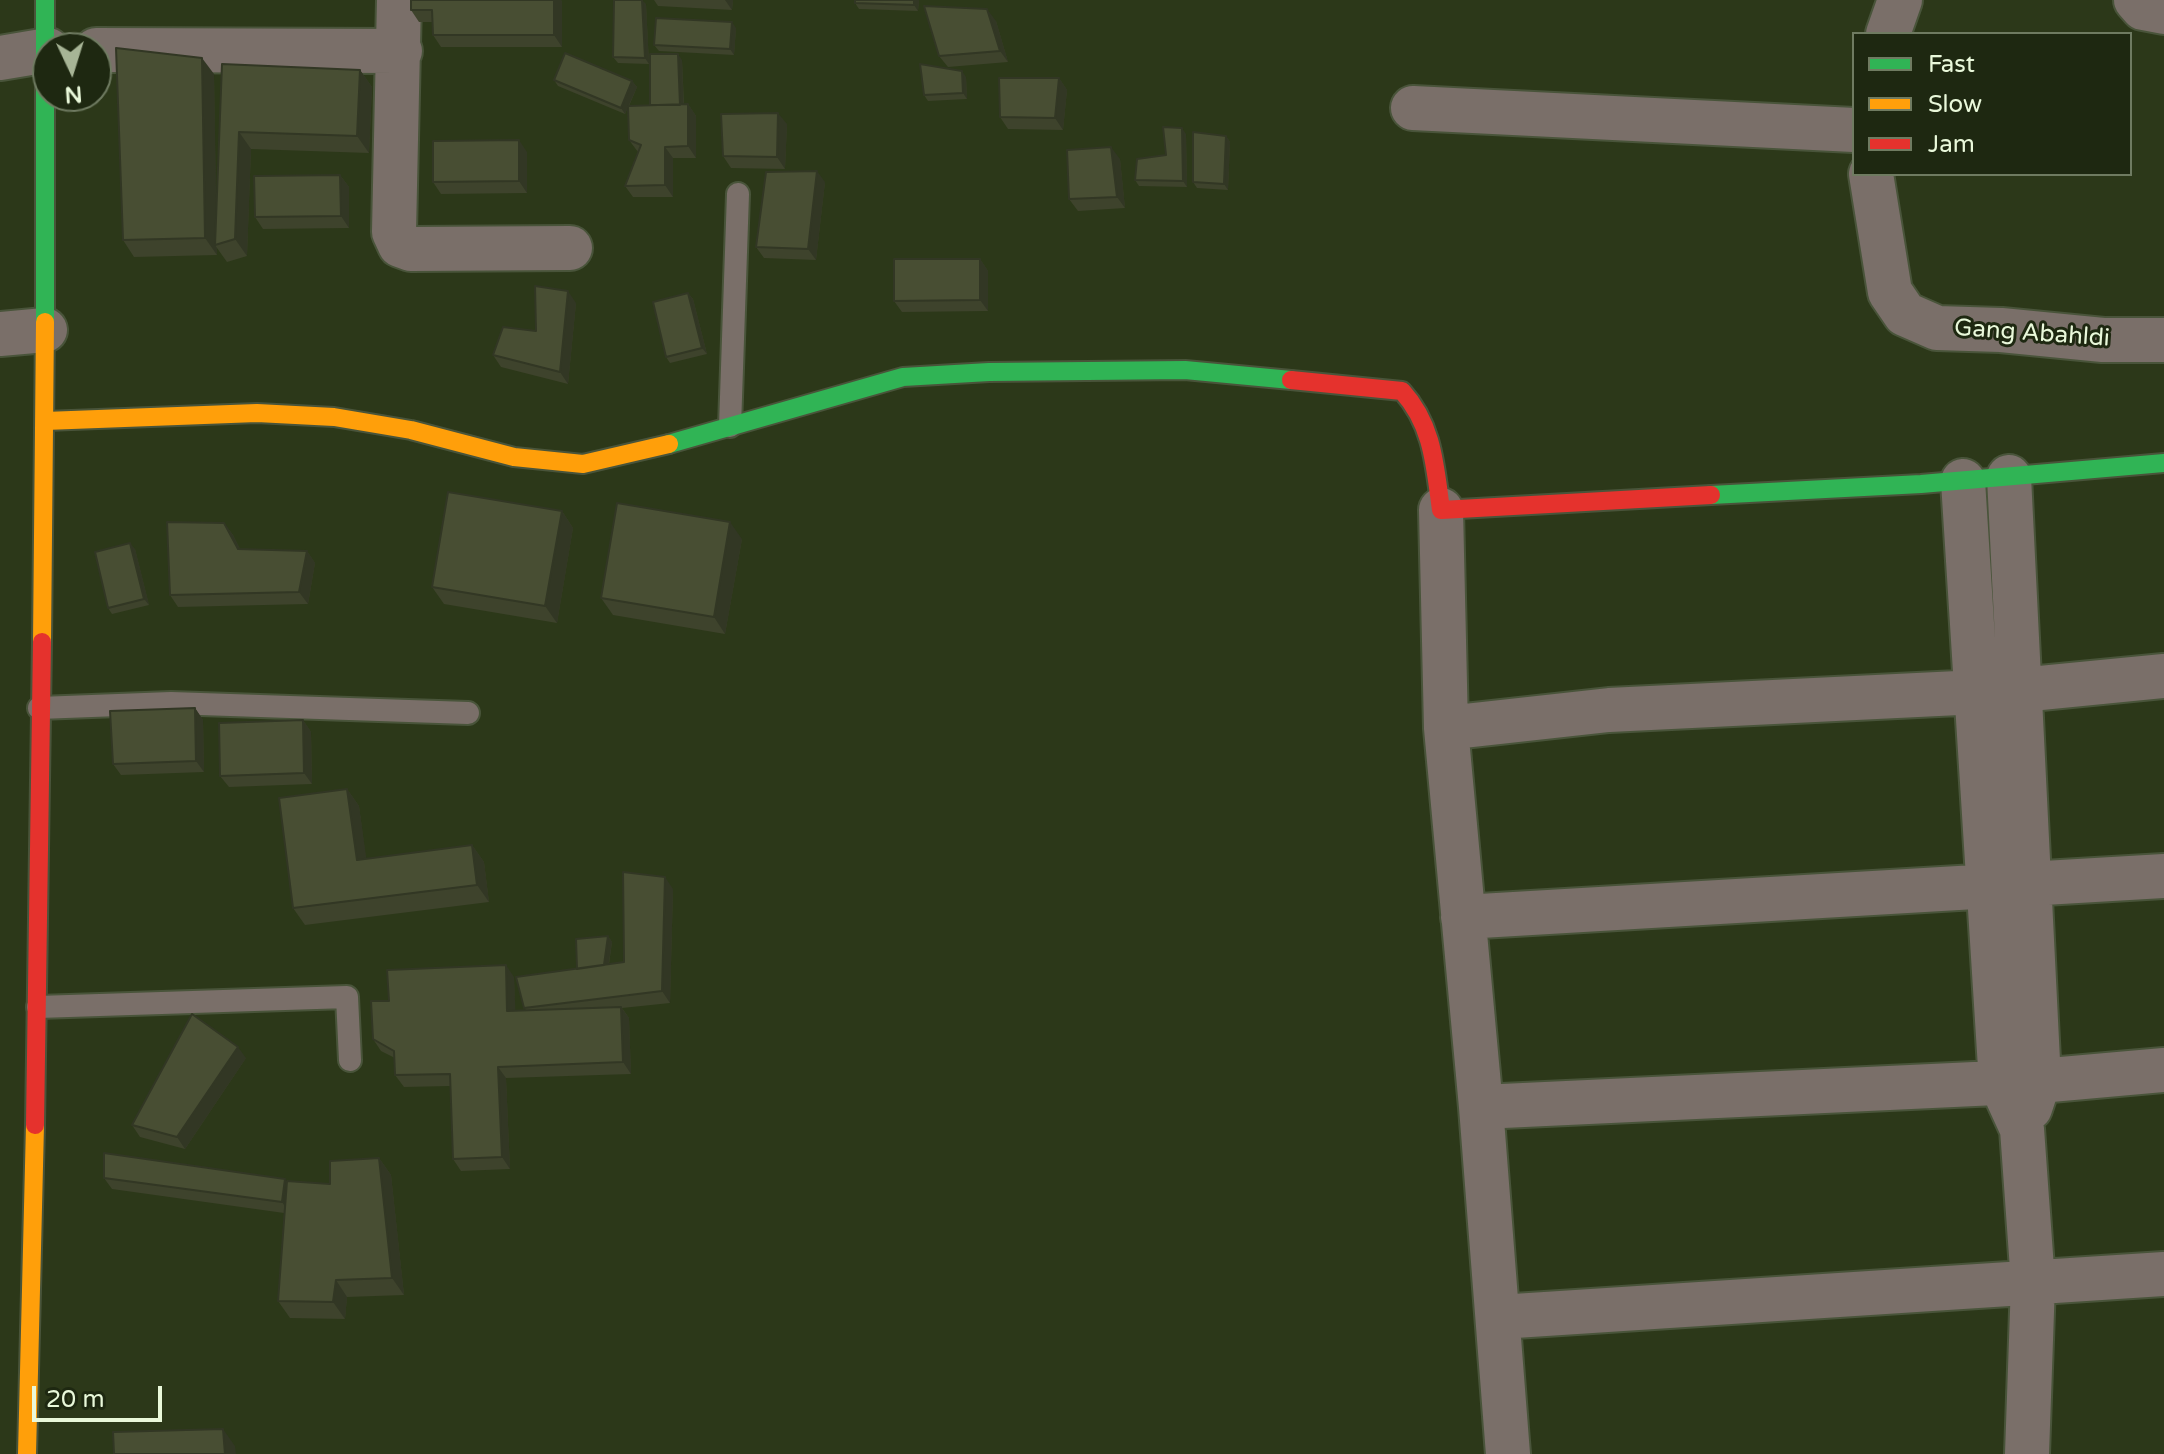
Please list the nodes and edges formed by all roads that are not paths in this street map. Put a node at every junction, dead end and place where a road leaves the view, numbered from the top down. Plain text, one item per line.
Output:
1 (45, 0) edge
2 (399, 0) edge
3 (1900, 0) edge
4 (2136, 0) edge
5 (2164, 12) edge
6 (46, 32) edge
7 (1889, 32) edge
8 (112, 50) edge
9 (400, 51) junction
10 (32, 52) edge
11 (0, 58) edge
12 (1413, 108) dead end
13 (46, 112) edge
14 (1852, 130) edge
15 (1871, 176) edge
16 (738, 194) dead end
17 (570, 248) dead end
18 (45, 330) junction
19 (0, 334) edge
20 (2164, 340) edge
21 (45, 421) junction
22 (730, 426) junction
23 (2164, 463) edge
24 (2009, 477) junction
25 (1963, 481) junction
26 (1441, 510) junction
27 (2164, 676) edge
28 (1999, 690) junction
29 (39, 708) junction
30 (468, 713) dead end
31 (1446, 728) junction
32 (2164, 876) edge
33 (2009, 886) junction
34 (1463, 917) junction
35 (38, 1007) junction
36 (350, 1060) dead end
37 (2164, 1070) edge
38 (2020, 1082) junction
39 (1481, 1107) junction
40 (2164, 1274) edge
41 (2033, 1283) junction
42 (1499, 1317) junction
43 (27, 1454) edge
44 (1508, 1454) edge
45 (2027, 1454) edge

1 - 6 street
2 - 9 street
3 - 7 street
4 - 5 street
8 - 9 street
9 - 17 street
10 - 11 street
12 - 14 street
13 - 18 street
15 - 20 street, Gang Abahldi
16 - 22 lane
18 - 19 street
18 - 21 street
21 - 22 street
21 - 29 street
22 - 26 street
23 - 24 street
24 - 25 street
24 - 28 street
25 - 26 street
25 - 28 street
26 - 31 street
27 - 28 street
28 - 31 street
28 - 33 street
29 - 30 lane
29 - 35 street
31 - 34 street
32 - 33 street
33 - 34 street
33 - 38 street
34 - 39 street
35 - 36 lane
35 - 43 street
37 - 38 street
38 - 39 street
38 - 41 street
39 - 42 street
40 - 41 street
41 - 42 street
41 - 45 street
42 - 44 street

